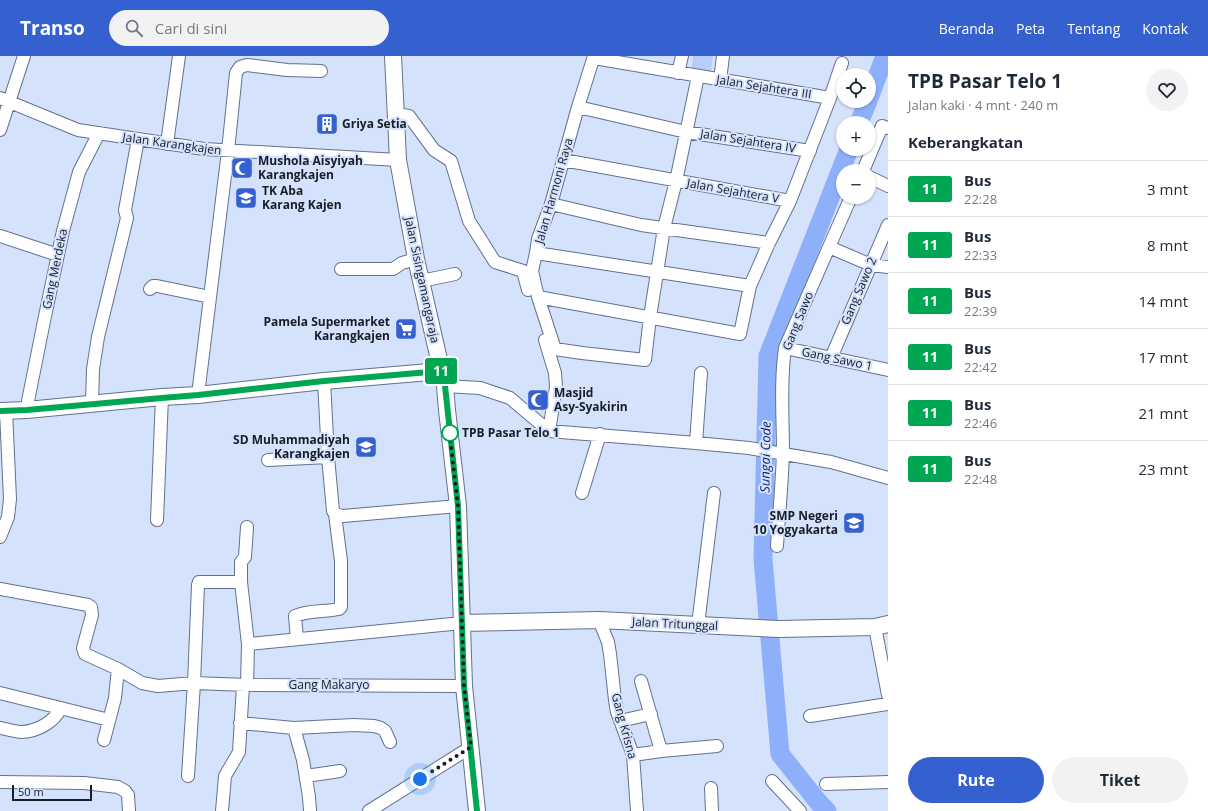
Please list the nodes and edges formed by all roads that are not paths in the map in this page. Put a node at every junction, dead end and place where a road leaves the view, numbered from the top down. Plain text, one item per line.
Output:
1 (24, 56) edge
2 (179, 56) edge
3 (393, 56) edge
4 (682, 56) edge
5 (723, 56) edge
6 (594, 57) edge
7 (241, 62) edge
8 (842, 63) dead end
9 (321, 72) dead end
10 (678, 73) junction
11 (698, 76) junction
12 (720, 80) junction
13 (830, 98) junction
14 (4, 100) edge
15 (578, 107) junction
16 (396, 114) junction
17 (888, 128) edge
18 (0, 130) edge
19 (686, 132) junction
20 (99, 133) junction
21 (138, 139) junction
22 (167, 144) junction
23 (228, 151) junction
24 (810, 151) junction
25 (398, 160) junction
26 (563, 160) junction
27 (866, 164) edge
28 (876, 180) edge
29 (676, 181) junction
30 (888, 186) edge
31 (790, 201) junction
32 (551, 204) junction
33 (849, 204) edge
34 (888, 225) edge
35 (664, 228) junction
36 (0, 236) edge
37 (769, 243) junction
38 (829, 247) junction
39 (536, 253) junction
40 (58, 255) junction
41 (416, 259) junction
42 (871, 265) junction
43 (888, 267) edge
44 (341, 269) dead end
45 (657, 271) junction
46 (455, 274) dead end
47 (421, 281) junction
48 (750, 286) junction
49 (150, 288) dead end
50 (210, 297) junction
51 (538, 297) junction
52 (650, 317) junction
53 (785, 348) junction
54 (831, 358) junction
55 (888, 370) edge
56 (701, 373) dead end
57 (443, 378) junction
58 (324, 381) junction
59 (198, 395) junction
60 (162, 398) junction
61 (92, 404) junction
62 (27, 410) junction
63 (3, 411) edge
64 (550, 431) junction
65 (600, 434) junction
66 (696, 443) junction
67 (779, 453) junction
68 (328, 458) junction
69 (268, 460) dead end
70 (888, 478) edge
71 (582, 493) dead end
72 (714, 493) dead end
73 (458, 506) junction
74 (335, 514) junction
75 (157, 520) dead end
76 (247, 527) dead end
77 (0, 537) edge
78 (777, 546) dead end
79 (241, 582) junction
80 (0, 589) edge
81 (599, 620) junction
82 (462, 623) junction
83 (698, 625) junction
84 (882, 625) edge
85 (297, 639) junction
86 (248, 644) junction
87 (118, 669) junction
88 (641, 680) dead end
89 (194, 683) junction
90 (245, 685) junction
91 (464, 686) junction
92 (888, 691) edge
93 (0, 693) edge
94 (888, 704) edge
95 (61, 708) junction
96 (651, 714) junction
97 (810, 716) dead end
98 (109, 720) junction
99 (620, 721) junction
100 (240, 723) junction
101 (0, 728) edge
102 (294, 728) junction
103 (104, 740) dead end
104 (390, 742) dead end
105 (716, 746) dead end
106 (471, 747) junction
107 (661, 751) junction
108 (633, 755) junction
109 (340, 770) dead end
110 (188, 776) dead end
111 (306, 776) junction
112 (772, 781) dead end
113 (0, 782) edge
114 (888, 782) edge
115 (826, 784) dead end
116 (711, 788) dead end
117 (129, 811) edge
118 (222, 811) edge
119 (310, 811) edge
120 (370, 811) edge
121 (477, 811) edge
122 (637, 811) edge
123 (712, 811) edge
124 (800, 811) edge

1 - 14 street
2 - 22 street
3 - 16 main road, Jalan Sisingamangaraja
4 - 10 street
5 - 12 street
6 - 10 street, Jalan Sejahtera III
6 - 15 street, Jalan Harmoni Raya
7 - 9 street
7 - 23 street
8 - 13 street
10 - 11 street, Jalan Sejahtera III
11 - 12 street, Jalan Sejahtera III
11 - 19 street
12 - 13 street, Jalan Sejahtera III
13 - 24 street
14 - 18 street
14 - 20 street, Jalan Karangkajen
15 - 19 street, Jalan Sejahtera IV
15 - 26 street, Jalan Harmoni Raya
16 - 25 main road, Jalan Sisingamangaraja
16 - 64 street
17 - 27 street
19 - 24 street, Jalan Sejahtera IV
19 - 29 street
20 - 21 street, Jalan Karangkajen
20 - 40 street, Gang Merdeka
21 - 22 street, Jalan Karangkajen
21 - 61 street
22 - 23 street, Jalan Karangkajen
23 - 25 street, Jalan Karangkajen
23 - 50 street
24 - 31 street
25 - 41 main road, Jalan Sisingamangaraja
26 - 29 street, Jalan Sejahtera V
26 - 32 street, Jalan Harmoni Raya
28 - 30 street
29 - 31 street, Jalan Sejahtera V
29 - 35 street
31 - 37 street
32 - 35 street
32 - 39 street, Jalan Harmoni Raya
33 - 38 street, Gang Sawo
34 - 42 street, Gang Sawo 2
35 - 37 street
35 - 45 street
36 - 40 street
37 - 48 street
38 - 42 street
38 - 53 street, Gang Sawo
39 - 45 street
39 - 51 street, Jalan Harmoni Raya
40 - 62 street, Gang Merdeka
41 - 44 street
41 - 47 main road, Jalan Sisingamangaraja
42 - 43 street
42 - 54 street, Gang Sawo 2
45 - 48 street
45 - 52 street
46 - 47 street
47 - 57 main road, Jalan Sisingamangaraja
48 - 52 street
49 - 50 street
50 - 59 street
51 - 52 street
51 - 52 street, Jalan Harmoni Raya
53 - 54 street, Gang Sawo 1
53 - 67 street, Gang Sawo
54 - 55 street, Gang Sawo 1
56 - 66 street
57 - 58 main road
57 - 64 street
57 - 73 main road, Jalan Sisingamangaraja
58 - 59 main road
58 - 68 street
59 - 60 main road
60 - 61 main road
60 - 75 street
61 - 62 main road
62 - 63 main road
63 - 77 street
64 - 65 street
65 - 66 street
65 - 71 street
66 - 67 street
67 - 70 street
67 - 78 street, Gang Sawo
68 - 69 street
68 - 74 street
72 - 83 street
73 - 74 street
73 - 82 main road, Jalan Sisingamangaraja
74 - 85 street
76 - 79 street
79 - 86 street
79 - 89 street
80 - 87 street, Gang Makaryo
81 - 82 main road, Jalan Tritunggal
81 - 83 main road, Jalan Tritunggal
81 - 99 street, Gang Krisna
82 - 85 street
82 - 91 main road, Jalan Sisingamangaraja
83 - 84 main road, Jalan Tritunggal
84 - 92 street
85 - 86 street
86 - 90 street
87 - 89 street, Gang Makaryo
87 - 98 street
88 - 96 street
89 - 90 street, Gang Makaryo
89 - 110 street
90 - 91 street, Gang Makaryo
90 - 100 street
91 - 106 main road, Jalan Sisingamangaraja
93 - 95 street
94 - 97 street
95 - 98 street
95 - 101 street
96 - 99 street
96 - 107 street
98 - 103 street
99 - 108 street, Gang Krisna
100 - 102 street
100 - 118 street
102 - 104 street
102 - 111 street
105 - 107 street
106 - 120 street
106 - 121 main road, Jalan Sisingamangaraja
107 - 108 street
108 - 122 street, Gang Krisna
109 - 111 street
111 - 119 street
112 - 124 street
113 - 117 street
114 - 115 street
116 - 123 street

